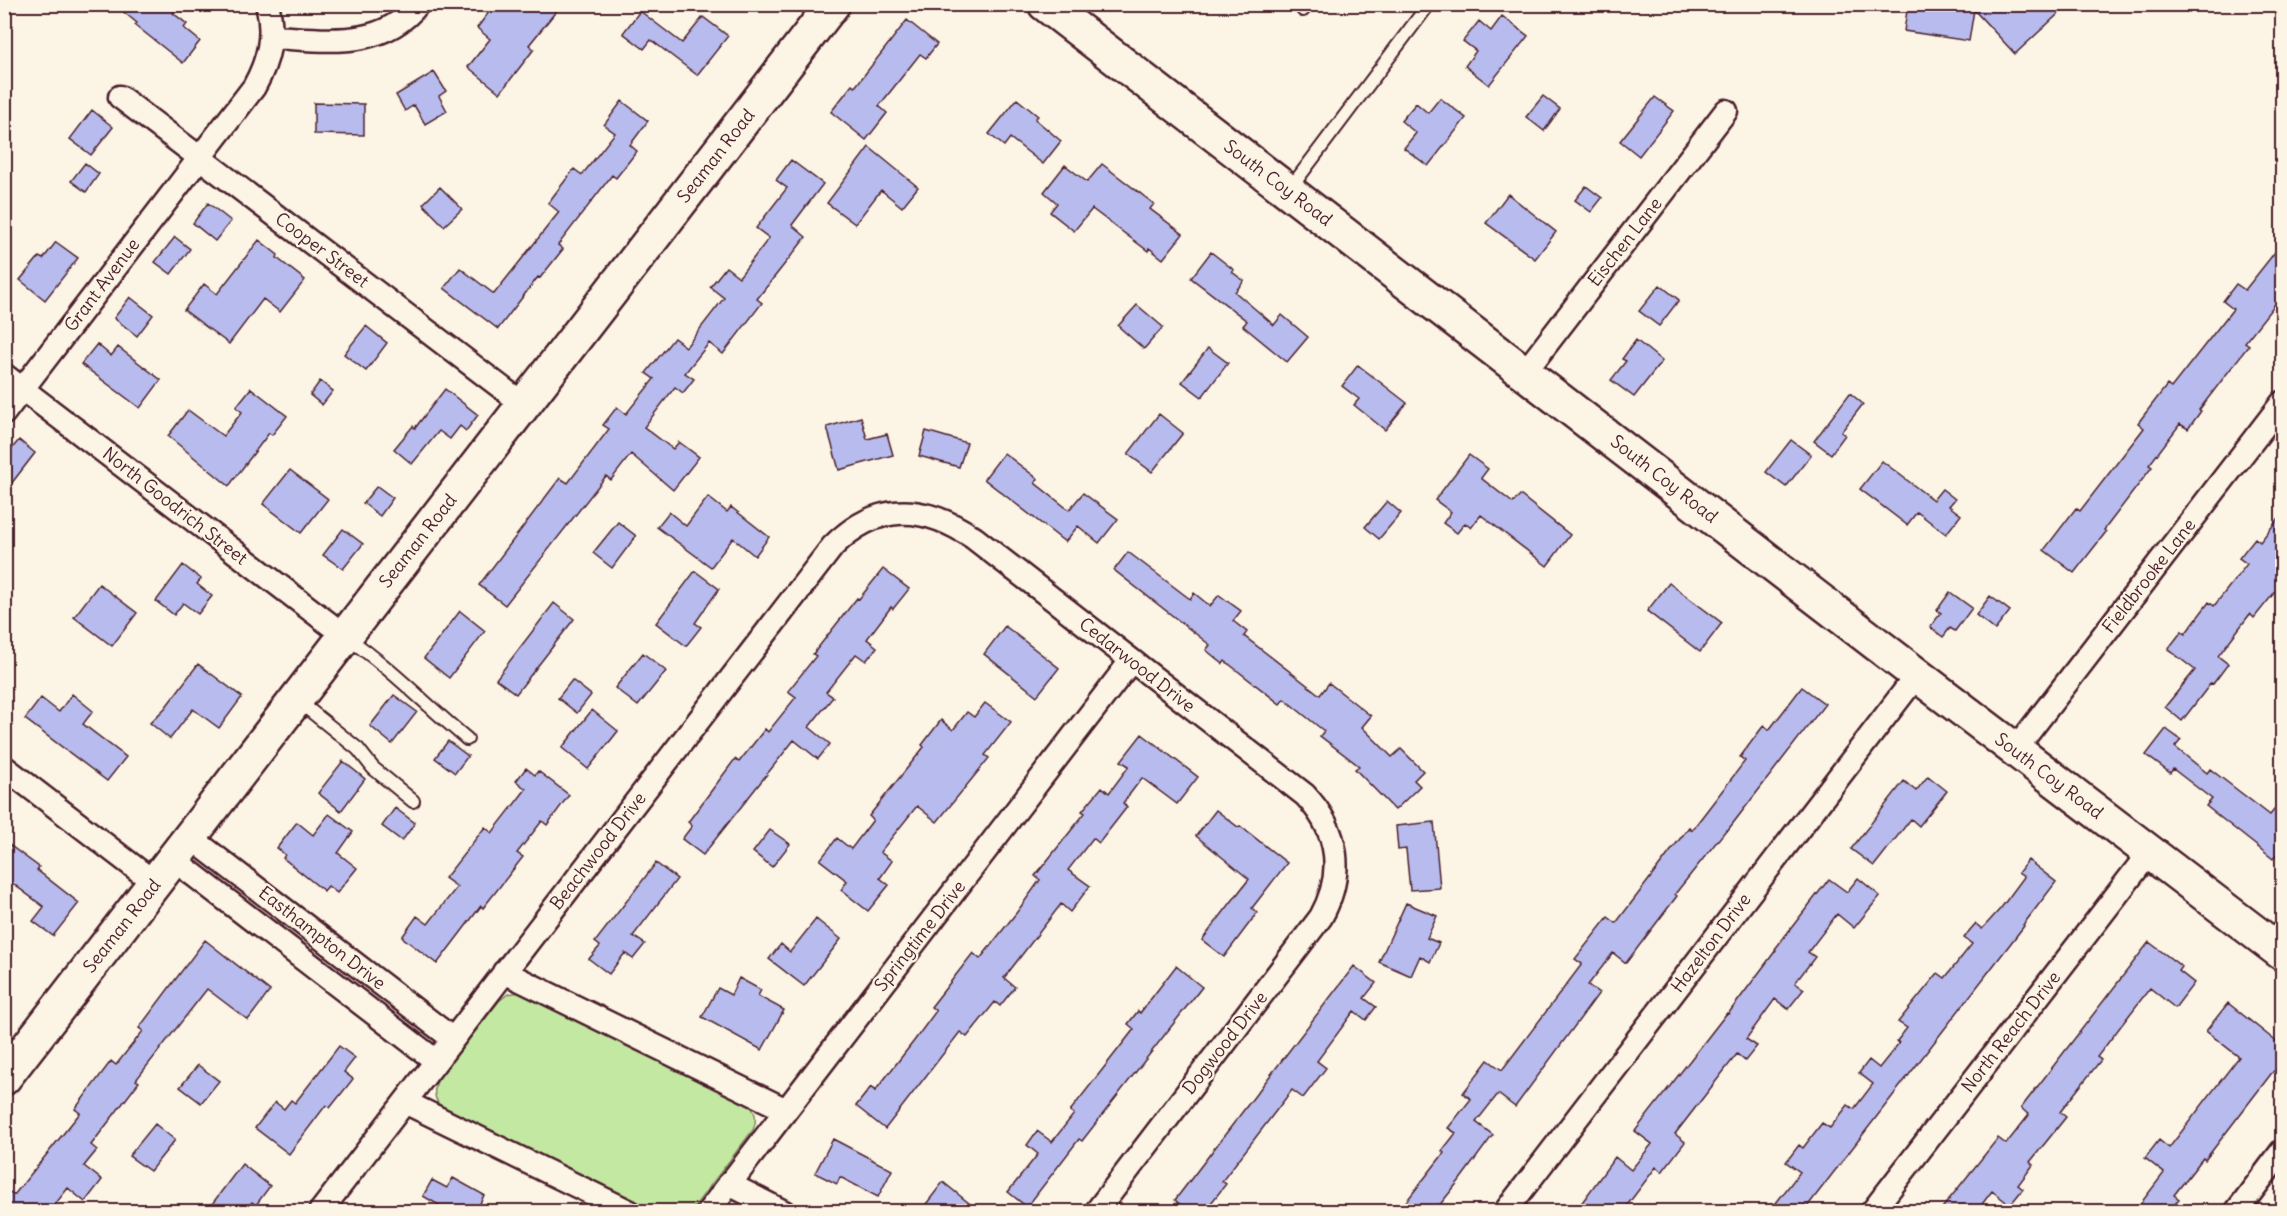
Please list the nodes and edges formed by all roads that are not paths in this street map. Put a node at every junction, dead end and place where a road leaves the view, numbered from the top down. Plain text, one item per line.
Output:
1 (267, 4) edge
2 (418, 4) edge
3 (833, 4) edge
4 (1045, 4) edge
5 (1429, 4) edge
6 (271, 38) junction
7 (120, 97) dead end
8 (1726, 111) dead end
9 (200, 157) junction
10 (1288, 191) junction
11 (1525, 372) junction
12 (4, 375) edge
13 (23, 389) junction
14 (2283, 403) edge
15 (523, 404) junction
16 (4, 413) edge
17 (893, 514) joint
18 (345, 636) junction
19 (1131, 661) junction
20 (1917, 675) junction
21 (296, 700) junction
22 (467, 739) dead end
23 (2015, 750) junction
24 (4, 767) edge
25 (413, 801) dead end
26 (2149, 852) junction
27 (173, 859) junction
28 (1337, 867) joint
29 (2283, 953) edge
30 (504, 972) junction
31 (453, 1039) junction
32 (436, 1061) junction
33 (4, 1078) edge
34 (405, 1102) junction
35 (786, 1110) junction
36 (2283, 1151) edge
37 (729, 1184) junction
38 (320, 1212) edge
39 (630, 1212) edge
40 (708, 1212) edge
41 (784, 1212) edge
42 (1096, 1212) edge
43 (1505, 1212) edge
44 (1872, 1212) edge
45 (2236, 1212) edge

1 - 6 street, Grant Avenue
2 - 6 street
3 - 15 street, Seaman Road
4 - 10 street, South Coy Road
5 - 10 lane
6 - 9 street, Grant Avenue
7 - 9 street, Cooper Street
8 - 11 street, Eischen Lane
9 - 13 street, Grant Avenue
9 - 15 street, Cooper Street
10 - 11 street, South Coy Road
11 - 20 street, South Coy Road
12 - 13 street, North Goodrich Street
13 - 16 street, Grant Avenue
13 - 18 street, North Goodrich Street
14 - 23 street, Fieldbrooke Lane
15 - 18 street, Seaman Road
17 - 19 street, Cedarwood Drive
17 - 30 street, Beachwood Drive
18 - 21 street, Seaman Road
18 - 22 lane
19 - 28 street, Cedarwood Drive
19 - 35 street, Springtime Drive
20 - 23 street, South Coy Road
20 - 43 street, Hazelton Drive
21 - 25 lane
21 - 27 street, Seaman Road
23 - 26 street, South Coy Road
24 - 27 street
26 - 29 street, South Coy Road
26 - 44 street, North Reach Drive
27 - 31 street, Easthampton Drive
27 - 32 street, Easthampton Drive
27 - 33 street, Seaman Road
28 - 42 street, Dogwood Drive
30 - 31 street, Beachwood Drive
30 - 35 street
31 - 32 street, Beachwood Drive
32 - 34 street, Beachwood Drive
34 - 38 street, Beachwood Drive
34 - 39 street
35 - 37 street, Springtime Drive
36 - 45 street
37 - 40 street, Springtime Drive
37 - 41 street

